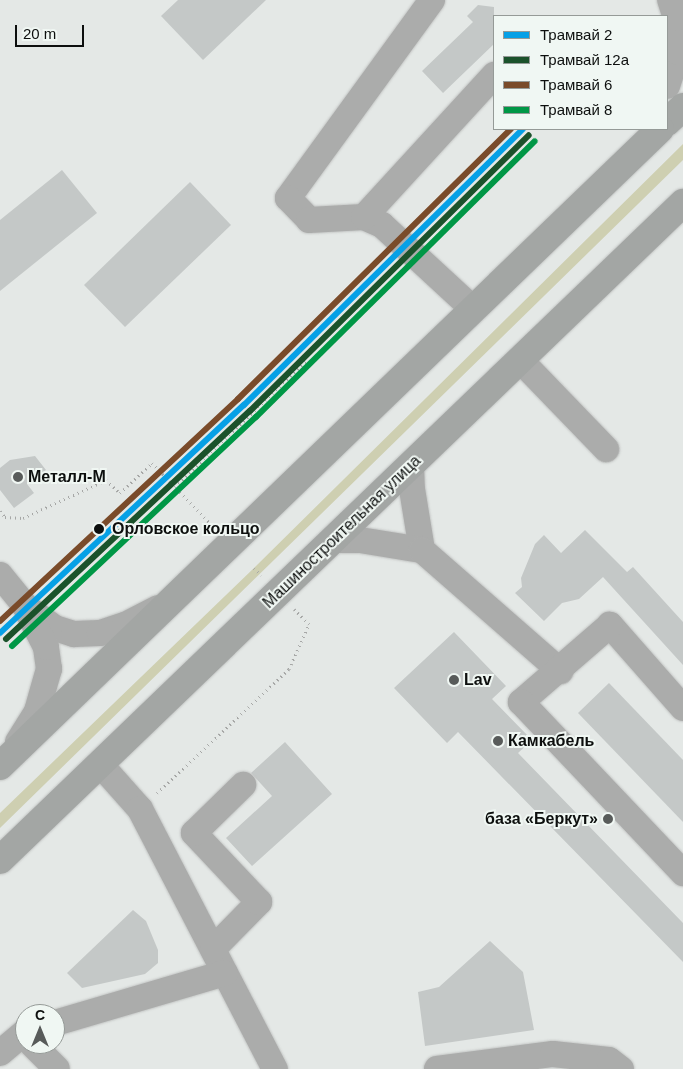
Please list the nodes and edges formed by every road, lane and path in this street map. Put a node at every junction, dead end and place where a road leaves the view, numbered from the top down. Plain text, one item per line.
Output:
1 (670, 0) edge
2 (422, 4) edge
3 (493, 76) edge
4 (668, 83) edge
5 (683, 107) edge
6 (668, 121) edge
7 (644, 130) edge
8 (659, 130) edge
9 (628, 159) junction
10 (683, 203) edge
11 (364, 217) junction
12 (473, 309) junction
13 (308, 359) dead end
14 (520, 360) junction
15 (606, 449) dead end
16 (411, 465) junction
17 (175, 487) junction
18 (0, 511) edge
19 (210, 523) dead end
20 (333, 540) junction
21 (422, 550) junction
22 (254, 568) dead end
23 (0, 575) edge
24 (262, 575) dead end
25 (174, 598) junction
26 (291, 606) dead end
27 (26, 607) junction
28 (560, 671) junction
29 (683, 708) edge
30 (4, 762) edge
31 (100, 764) junction
32 (244, 785) dead end
33 (140, 809) junction
34 (0, 860) edge
35 (683, 873) edge
36 (213, 949) junction
37 (225, 973) junction
38 (65, 1020) edge
39 (15, 1044) edge
40 (0, 1053) edge
41 (42, 1054) edge
42 (274, 1065) edge
43 (57, 1069) edge
44 (437, 1069) edge
45 (621, 1069) edge

1 - 4 street
2 - 11 street
3 - 11 street
5 - 6 main road
7 - 9 street
8 - 9 main road
9 - 12 main road
10 - 14 main road, Машиностроительная улица
11 - 12 street
12 - 25 main road
13 - 17 path
14 - 15 street
14 - 16 main road, Машиностроительная улица
16 - 20 main road, Машиностроительная улица
16 - 21 street
17 - 18 path
17 - 19 path
20 - 21 street
20 - 31 main road, Машиностроительная улица
21 - 28 street
22 - 24 path
23 - 27 street
25 - 27 street
25 - 30 main road
26 - 33 path
27 - 30 street
28 - 29 street
28 - 35 street
31 - 33 street
31 - 34 main road, Машиностроительная улица
32 - 36 street
33 - 36 street
36 - 37 street
37 - 38 street
37 - 42 street
39 - 40 street
41 - 43 street
44 - 45 street

